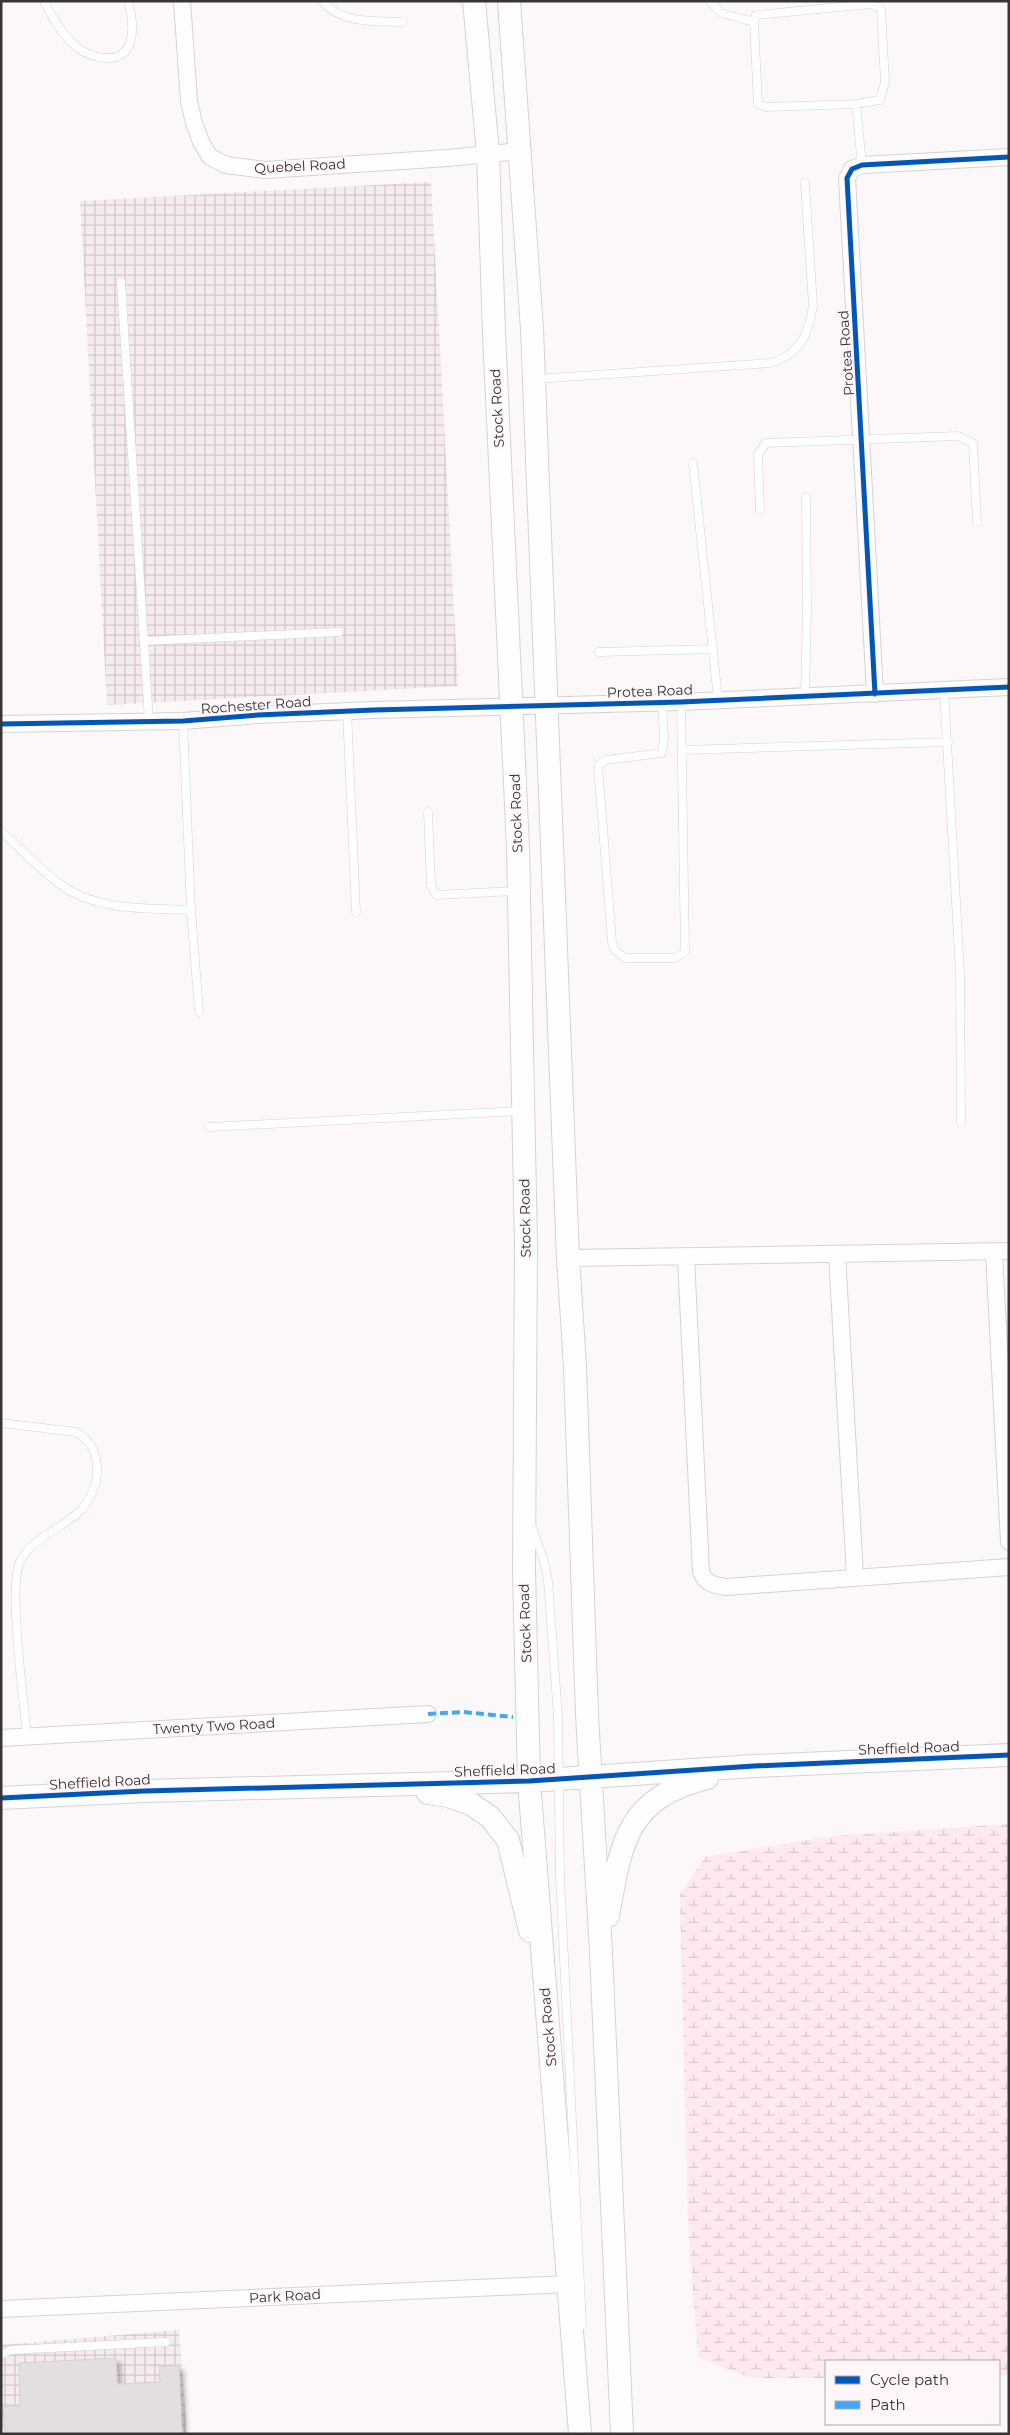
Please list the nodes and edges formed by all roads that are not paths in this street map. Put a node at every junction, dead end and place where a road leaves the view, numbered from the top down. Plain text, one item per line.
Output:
1 (44, 1) edge
2 (128, 1) edge
3 (182, 1) edge
4 (322, 1) edge
5 (474, 1) edge
6 (509, 1) edge
7 (710, 1) edge
8 (402, 22) dead end
9 (754, 22) junction
10 (856, 104) junction
11 (521, 150) junction
12 (488, 153) junction
13 (1009, 157) edge
14 (862, 166) junction
15 (805, 183) dead end
16 (122, 282) dead end
17 (534, 379) junction
18 (863, 440) junction
19 (692, 463) dead end
20 (806, 497) dead end
21 (760, 510) dead end
22 (977, 522) dead end
23 (339, 632) dead end
24 (144, 641) junction
25 (713, 649) junction
26 (600, 652) dead end
27 (1009, 687) edge
28 (944, 690) junction
29 (875, 694) junction
30 (805, 697) junction
31 (718, 699) junction
32 (662, 702) junction
33 (681, 702) junction
34 (546, 704) junction
35 (512, 705) junction
36 (347, 711) junction
37 (150, 721) junction
38 (183, 721) junction
39 (1, 724) edge
40 (948, 742) junction
41 (682, 750) junction
42 (428, 812) dead end
43 (1, 831) edge
44 (519, 891) junction
45 (192, 910) junction
46 (356, 912) dead end
47 (200, 1012) dead end
48 (524, 1111) junction
49 (961, 1122) dead end
50 (209, 1127) dead end
51 (1001, 1252) edge
52 (837, 1254) junction
53 (686, 1257) junction
54 (568, 1258) junction
55 (1, 1423) edge
56 (524, 1507) junction
57 (1009, 1542) edge
58 (1009, 1567) edge
59 (855, 1576) junction
60 (428, 1714) dead end
61 (27, 1736) junction
62 (1, 1738) edge
63 (1009, 1755) edge
64 (754, 1766) junction
65 (591, 1778) junction
66 (558, 1780) junction
67 (529, 1781) junction
68 (372, 1786) junction
69 (1, 1798) edge
70 (601, 1952) junction
71 (544, 1985) junction
72 (569, 2284) junction
73 (1, 2309) edge
74 (166, 2342) dead end
75 (1, 2355) edge
76 (577, 2374) junction
77 (580, 2434) edge
78 (622, 2434) edge

1 - 2 lane
3 - 12 street, Quebel Road
4 - 8 lane
5 - 12 main road, Stock Road
6 - 11 main road
7 - 9 lane
9 - 10 lane
9 - 10 lane
10 - 14 lane
11 - 12 street, Quebel Road
11 - 17 main road
12 - 35 main road, Stock Road
13 - 14 street
14 - 18 street, Protea Road
15 - 17 lane
16 - 24 lane
17 - 34 main road
18 - 21 lane
18 - 22 lane
18 - 29 street, Protea Road
19 - 25 lane
20 - 30 lane
23 - 24 lane
24 - 37 lane
25 - 26 lane
25 - 31 lane
27 - 28 street, Protea Road
28 - 29 street, Protea Road
28 - 40 lane
29 - 30 street, Protea Road
30 - 31 street, Protea Road
31 - 33 street, Protea Road
32 - 33 street, Protea Road
32 - 34 street, Protea Road
32 - 41 lane
33 - 41 lane
34 - 35 street, Protea Road
34 - 54 main road
35 - 36 street, Rochester Road
35 - 44 main road, Stock Road
36 - 38 street, Rochester Road
36 - 46 lane
37 - 38 street, Rochester Road
37 - 39 street, Rochester Road
38 - 45 lane, Rochester Road
40 - 41 lane
40 - 49 lane
42 - 44 lane
43 - 45 lane
44 - 48 main road, Stock Road
45 - 47 lane, Rochester Road
48 - 50 lane
48 - 56 main road, Stock Road
51 - 52 street
51 - 57 street
52 - 53 street
52 - 59 street
53 - 54 street
53 - 59 street
54 - 65 main road
55 - 61 lane
56 - 66 lane
56 - 67 main road, Stock Road
58 - 59 street
60 - 61 street, Twenty Two Road
61 - 62 street, Twenty Two Road
63 - 64 main road, Sheffield Road
64 - 65 main road, Sheffield Road
64 - 70 main road
65 - 66 main road, Sheffield Road
65 - 70 main road
66 - 67 main road, Sheffield Road
66 - 76 lane
67 - 68 main road, Sheffield Road
67 - 71 main road, Stock Road
68 - 69 main road, Sheffield Road
68 - 71 main road
70 - 78 main road
71 - 72 main road, Stock Road
72 - 73 street, Park Road
72 - 76 main road, Stock Road
74 - 75 lane
76 - 77 main road, Stock Road

